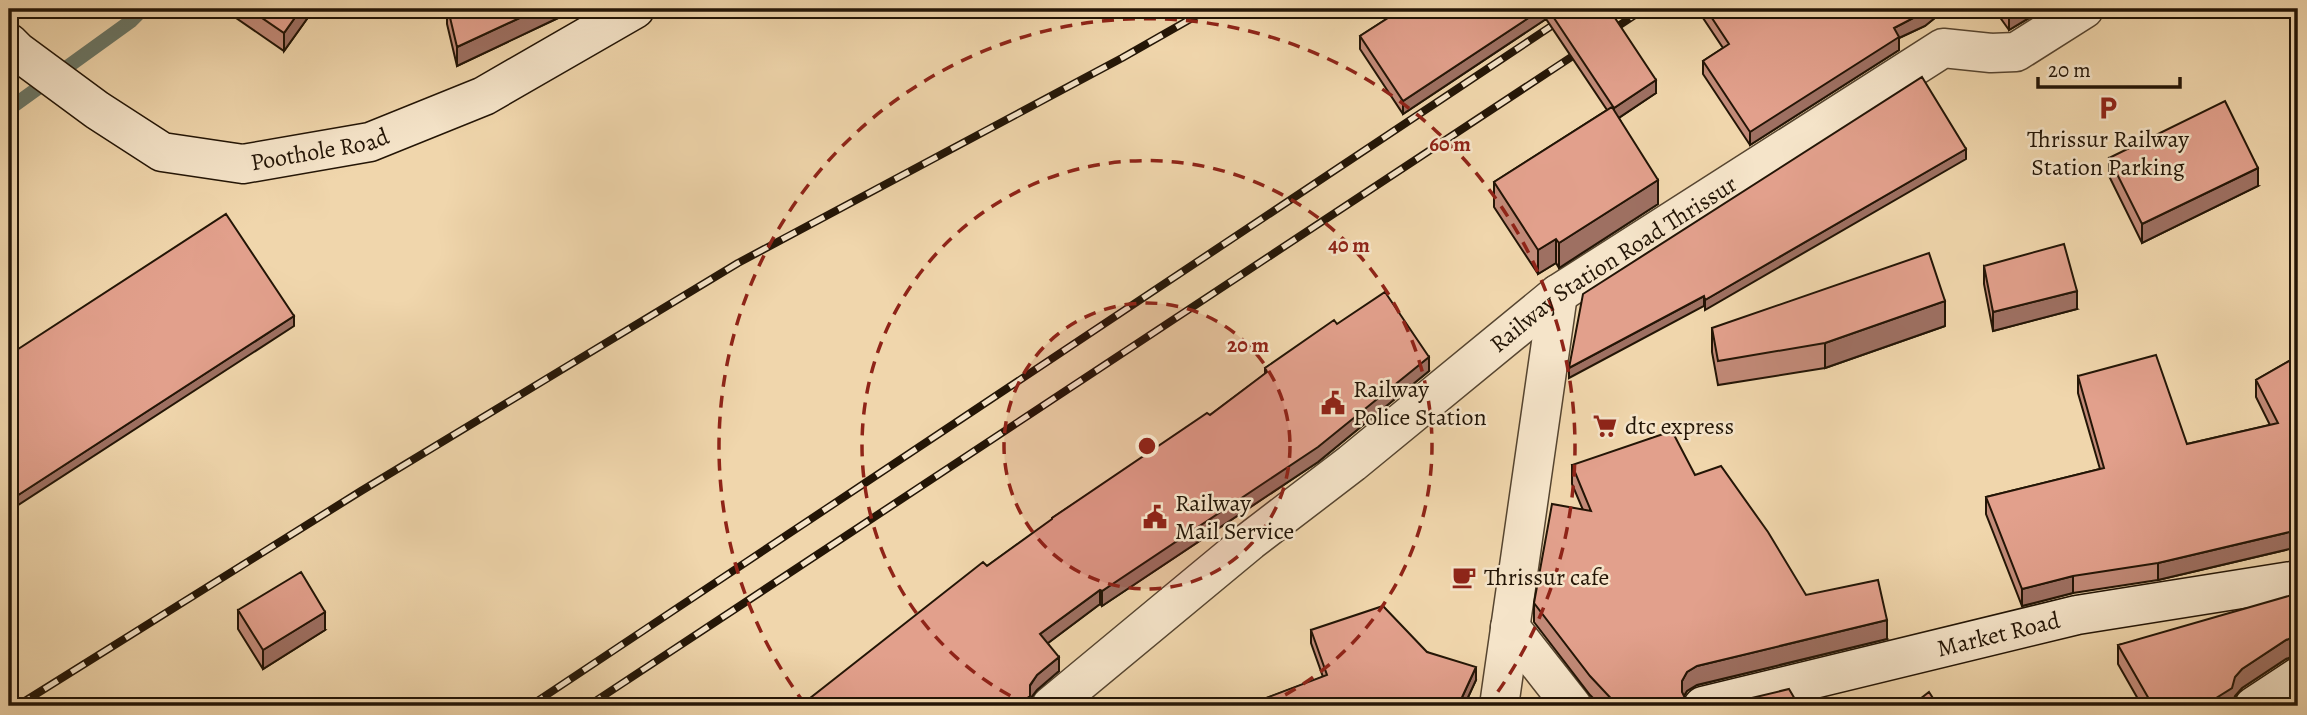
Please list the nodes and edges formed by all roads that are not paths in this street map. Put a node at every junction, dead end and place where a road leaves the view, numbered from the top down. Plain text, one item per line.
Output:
1 (635, 9) edge
2 (2084, 9) edge
3 (21, 53) edge
4 (1558, 294) junction
5 (2298, 580) edge
6 (1510, 627) junction
7 (2298, 677) edge
8 (1051, 706) edge
9 (1499, 706) edge
10 (1572, 706) edge
11 (1703, 706) edge
12 (2254, 706) edge

1 - 3 street, Poothole Road
2 - 4 street, Railway Station Road Thrissur
4 - 6 street
4 - 8 street, Railway Station Road Thrissur
5 - 11 street, Market Road
6 - 9 street
6 - 10 street
7 - 12 street

